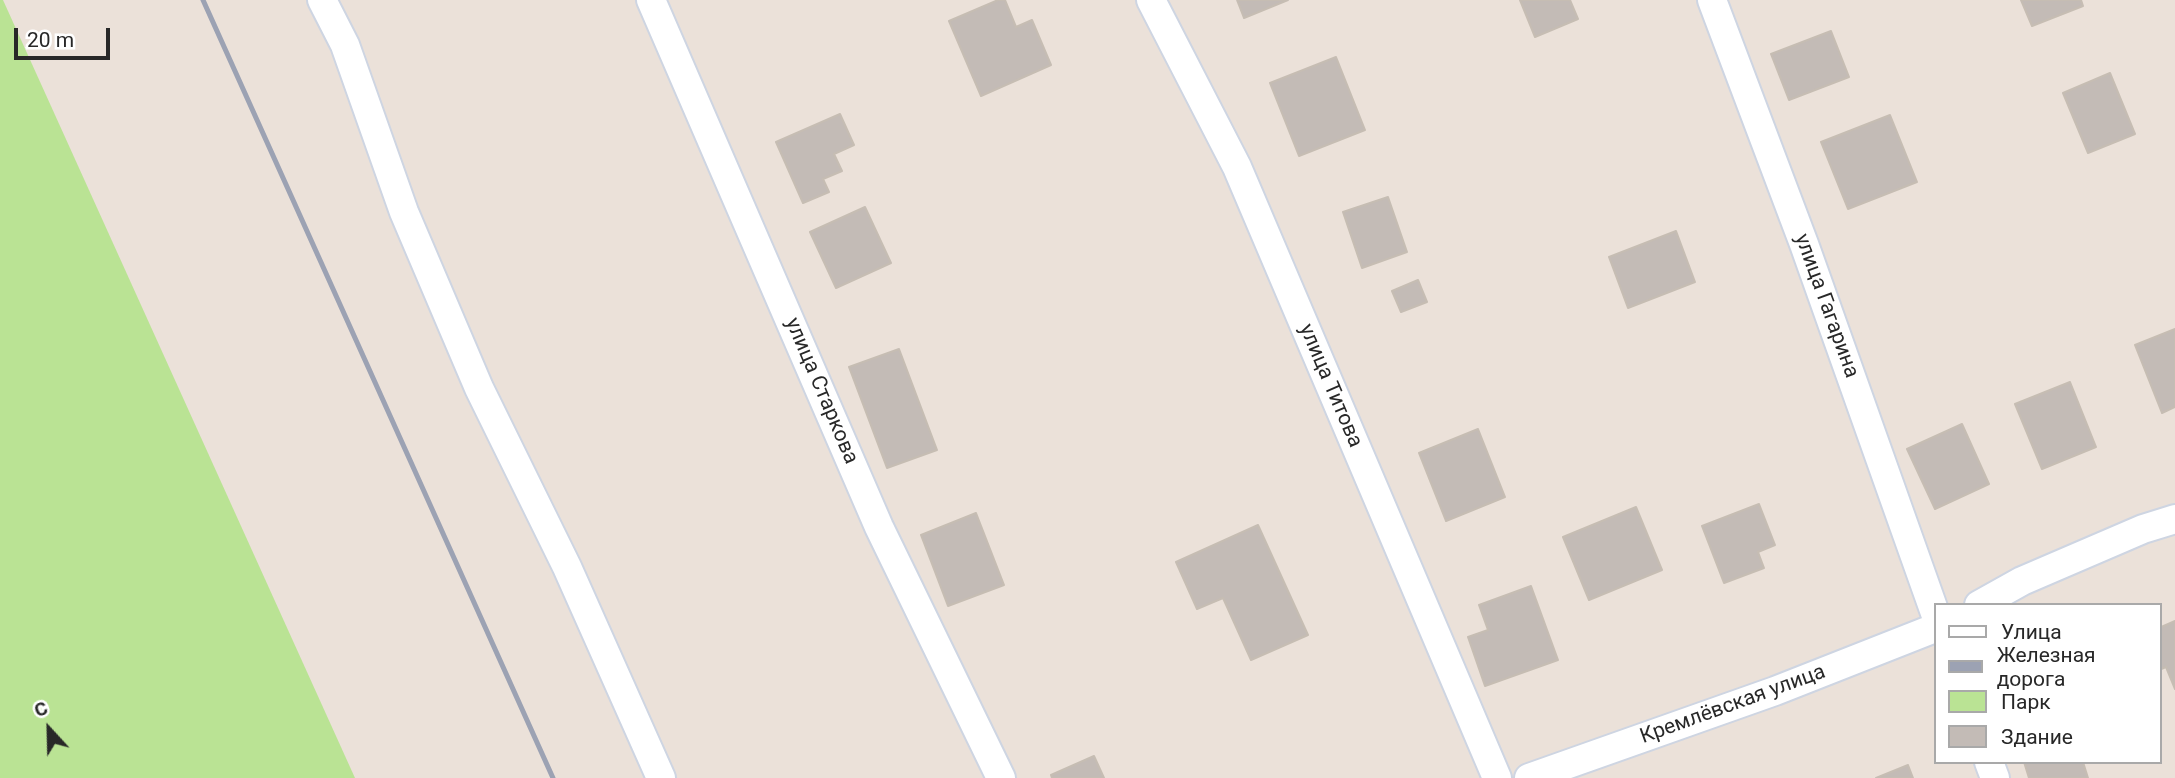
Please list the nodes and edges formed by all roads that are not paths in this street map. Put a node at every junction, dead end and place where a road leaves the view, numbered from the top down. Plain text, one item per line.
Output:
1 (322, 0) edge
2 (651, 0) edge
3 (1151, 0) edge
4 (1712, 0) edge
5 (2175, 519) edge
6 (1983, 603) edge
7 (1934, 610) edge
8 (1934, 628) edge
9 (661, 778) edge
10 (1001, 778) edge
11 (1497, 778) edge
12 (1529, 778) edge

1 - 9 street
2 - 10 street, улица Старкова
3 - 11 street, улица Титова
4 - 7 street, улица Гагарина
5 - 6 street
8 - 12 street, Кремлёвская улица

